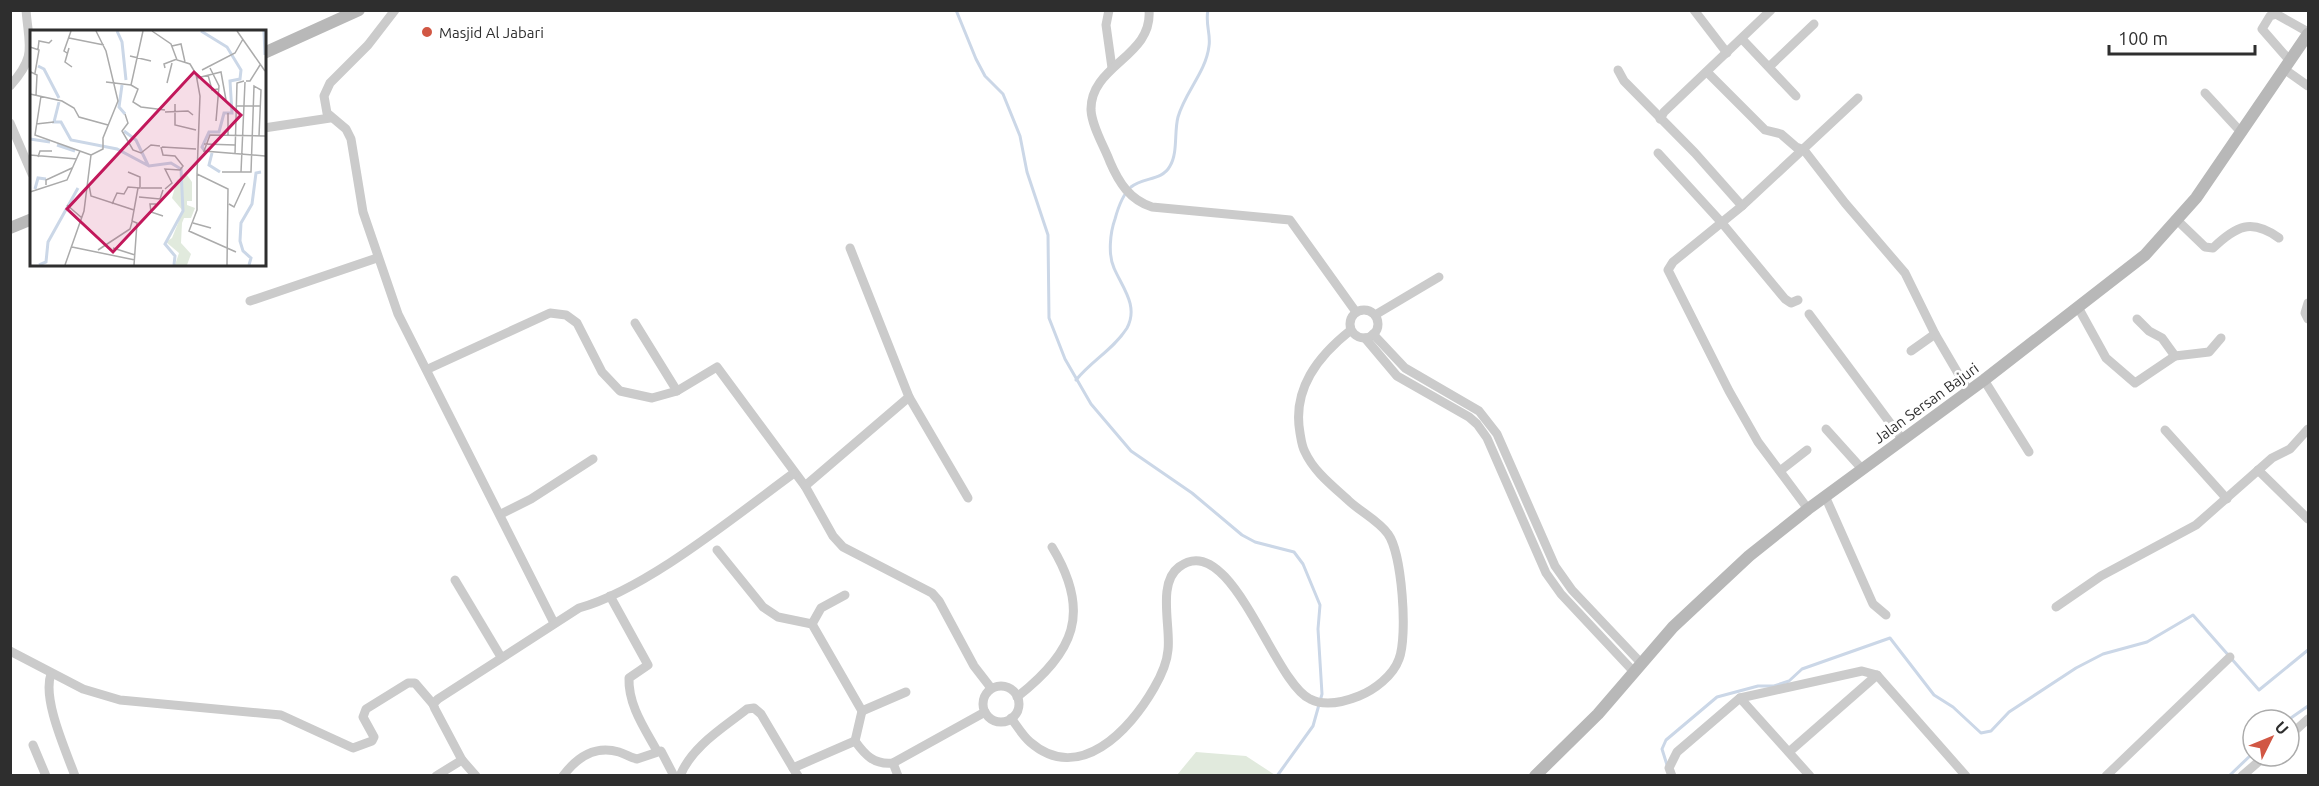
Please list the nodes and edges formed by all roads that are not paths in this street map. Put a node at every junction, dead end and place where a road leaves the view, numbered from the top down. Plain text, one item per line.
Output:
1 (26, 10) edge
2 (359, 10) edge
3 (395, 10) edge
4 (1109, 10) edge
5 (1149, 10) edge
6 (1694, 10) edge
7 (1771, 10) edge
8 (1814, 24) dead end
9 (2308, 33) edge
10 (1742, 39) junction
11 (266, 52) edge
12 (1727, 53) junction
13 (2287, 65) junction
14 (1769, 67) junction
15 (1112, 68) junction
16 (1618, 70) dead end
17 (1707, 72) junction
18 (10, 86) edge
19 (2308, 86) edge
20 (2205, 93) dead end
21 (1796, 96) dead end
22 (1858, 98) dead end
23 (330, 118) junction
24 (1660, 119) junction
25 (10, 123) edge
26 (266, 128) edge
27 (2240, 131) junction
28 (1804, 150) junction
29 (1658, 153) dead end
30 (30, 169) edge
31 (1742, 206) junction
32 (30, 220) edge
33 (2178, 221) junction
34 (1722, 223) junction
35 (10, 228) edge
36 (2279, 238) dead end
37 (850, 248) dead end
38 (377, 258) junction
39 (1439, 278) dead end
40 (1798, 300) dead end
41 (250, 301) dead end
42 (2308, 303) edge
43 (2079, 309) junction
44 (1356, 312) junction
45 (1809, 314) dead end
46 (1375, 315) junction
47 (2137, 319) dead end
48 (2308, 319) edge
49 (635, 323) dead end
50 (1352, 330) junction
51 (1935, 334) junction
52 (1369, 336) junction
53 (2221, 338) dead end
54 (1911, 351) dead end
55 (2175, 356) junction
56 (428, 369) junction
57 (1984, 380) junction
58 (677, 391) junction
59 (1969, 392) junction
60 (909, 397) junction
61 (1827, 429) dead end
62 (2308, 429) edge
63 (2165, 430) dead end
64 (1902, 439) junction
65 (1807, 450) dead end
66 (2030, 452) dead end
67 (593, 459) dead end
68 (1862, 469) junction
69 (2258, 470) junction
70 (1780, 471) junction
71 (1514, 472) junction
72 (794, 473) junction
73 (1503, 477) junction
74 (805, 486) junction
75 (1825, 496) junction
76 (968, 498) dead end
77 (2227, 500) junction
78 (1808, 508) junction
79 (501, 514) junction
80 (2308, 519) edge
81 (1053, 547) dead end
82 (717, 550) dead end
83 (455, 580) dead end
84 (845, 595) dead end
85 (610, 596) junction
86 (2056, 607) dead end
87 (1886, 615) dead end
88 (554, 623) junction
89 (812, 624) junction
90 (10, 651) edge
91 (501, 657) junction
92 (2230, 657) dead end
93 (1637, 667) junction
94 (51, 674) junction
95 (1877, 675) junction
96 (991, 688) junction
97 (906, 692) dead end
98 (1017, 697) junction
99 (1740, 698) junction
100 (433, 704) junction
101 (862, 711) junction
102 (985, 712) junction
103 (1011, 718) junction
104 (855, 741) junction
105 (33, 745) dead end
106 (657, 751) junction
107 (1789, 752) junction
108 (462, 760) junction
109 (893, 763) junction
110 (795, 772) edge
111 (1670, 772) edge
112 (46, 776) edge
113 (75, 776) edge
114 (436, 776) edge
115 (476, 776) edge
116 (563, 776) edge
117 (674, 776) edge
118 (680, 776) edge
119 (898, 776) edge
120 (1535, 776) edge
121 (1810, 776) edge
122 (1966, 776) edge
123 (2106, 776) edge

1 - 18 street
2 - 11 main road
3 - 23 street
4 - 15 street
5 - 15 street
6 - 12 street
7 - 10 street
8 - 14 street
9 - 13 main road, Jalan Sersan Bajuri
9 - 13 street
10 - 12 street
10 - 14 street
12 - 17 street
13 - 19 street
13 - 27 main road, Jalan Sersan Bajuri
14 - 21 street
15 - 44 street
16 - 24 street
17 - 24 street
17 - 28 street
20 - 27 street
22 - 28 street
23 - 26 street
23 - 38 street
24 - 31 street
25 - 30 street
27 - 33 main road, Jalan Sersan Bajuri
28 - 31 street
28 - 51 street
29 - 34 street
31 - 34 street
32 - 35 main road
33 - 36 street
33 - 43 main road, Jalan Sersan Bajuri
34 - 40 street
34 - 70 street
37 - 60 street
38 - 41 street
38 - 56 street
39 - 46 street
42 - 48 street
43 - 55 street
43 - 57 main road, Jalan Sersan Bajuri
44 - 46 street
44 - 50 street
45 - 64 street
46 - 52 street
47 - 55 street
49 - 58 street
50 - 52 street
50 - 103 street
51 - 54 street
51 - 59 street
52 - 71 street
52 - 73 street
53 - 55 street
56 - 58 street
56 - 79 street
57 - 59 main road, Jalan Sersan Bajuri
57 - 66 street
58 - 72 street
59 - 64 main road, Jalan Sersan Bajuri
60 - 74 street
60 - 76 street
61 - 68 street
62 - 69 street
63 - 77 street
64 - 68 main road, Jalan Sersan Bajuri
65 - 70 street
67 - 79 street
68 - 75 main road, Jalan Sersan Bajuri
69 - 77 street
69 - 80 street
70 - 78 street
71 - 73 street
71 - 93 street
72 - 74 street
72 - 85 street
73 - 93 street
74 - 96 street
75 - 78 main road, Jalan Sersan Bajuri
75 - 87 street
77 - 86 street
78 - 93 main road, Jalan Sersan Bajuri
79 - 88 street
81 - 98 street
82 - 89 street
83 - 91 street
84 - 89 street
85 - 88 street
85 - 106 street
88 - 91 street
89 - 101 street
90 - 94 street
91 - 100 street
92 - 123 street
93 - 120 main road, Jalan Sersan Bajuri
94 - 100 street
94 - 113 street
95 - 99 street
95 - 107 street
95 - 122 street
96 - 98 street
96 - 102 street
97 - 101 street
98 - 103 street
99 - 107 street
99 - 111 street
100 - 108 street
101 - 104 street
102 - 103 street
102 - 109 street
104 - 109 street
104 - 110 street
105 - 112 street
106 - 116 street
106 - 117 street
107 - 121 street
108 - 114 street
108 - 115 street
109 - 119 street
110 - 118 street

